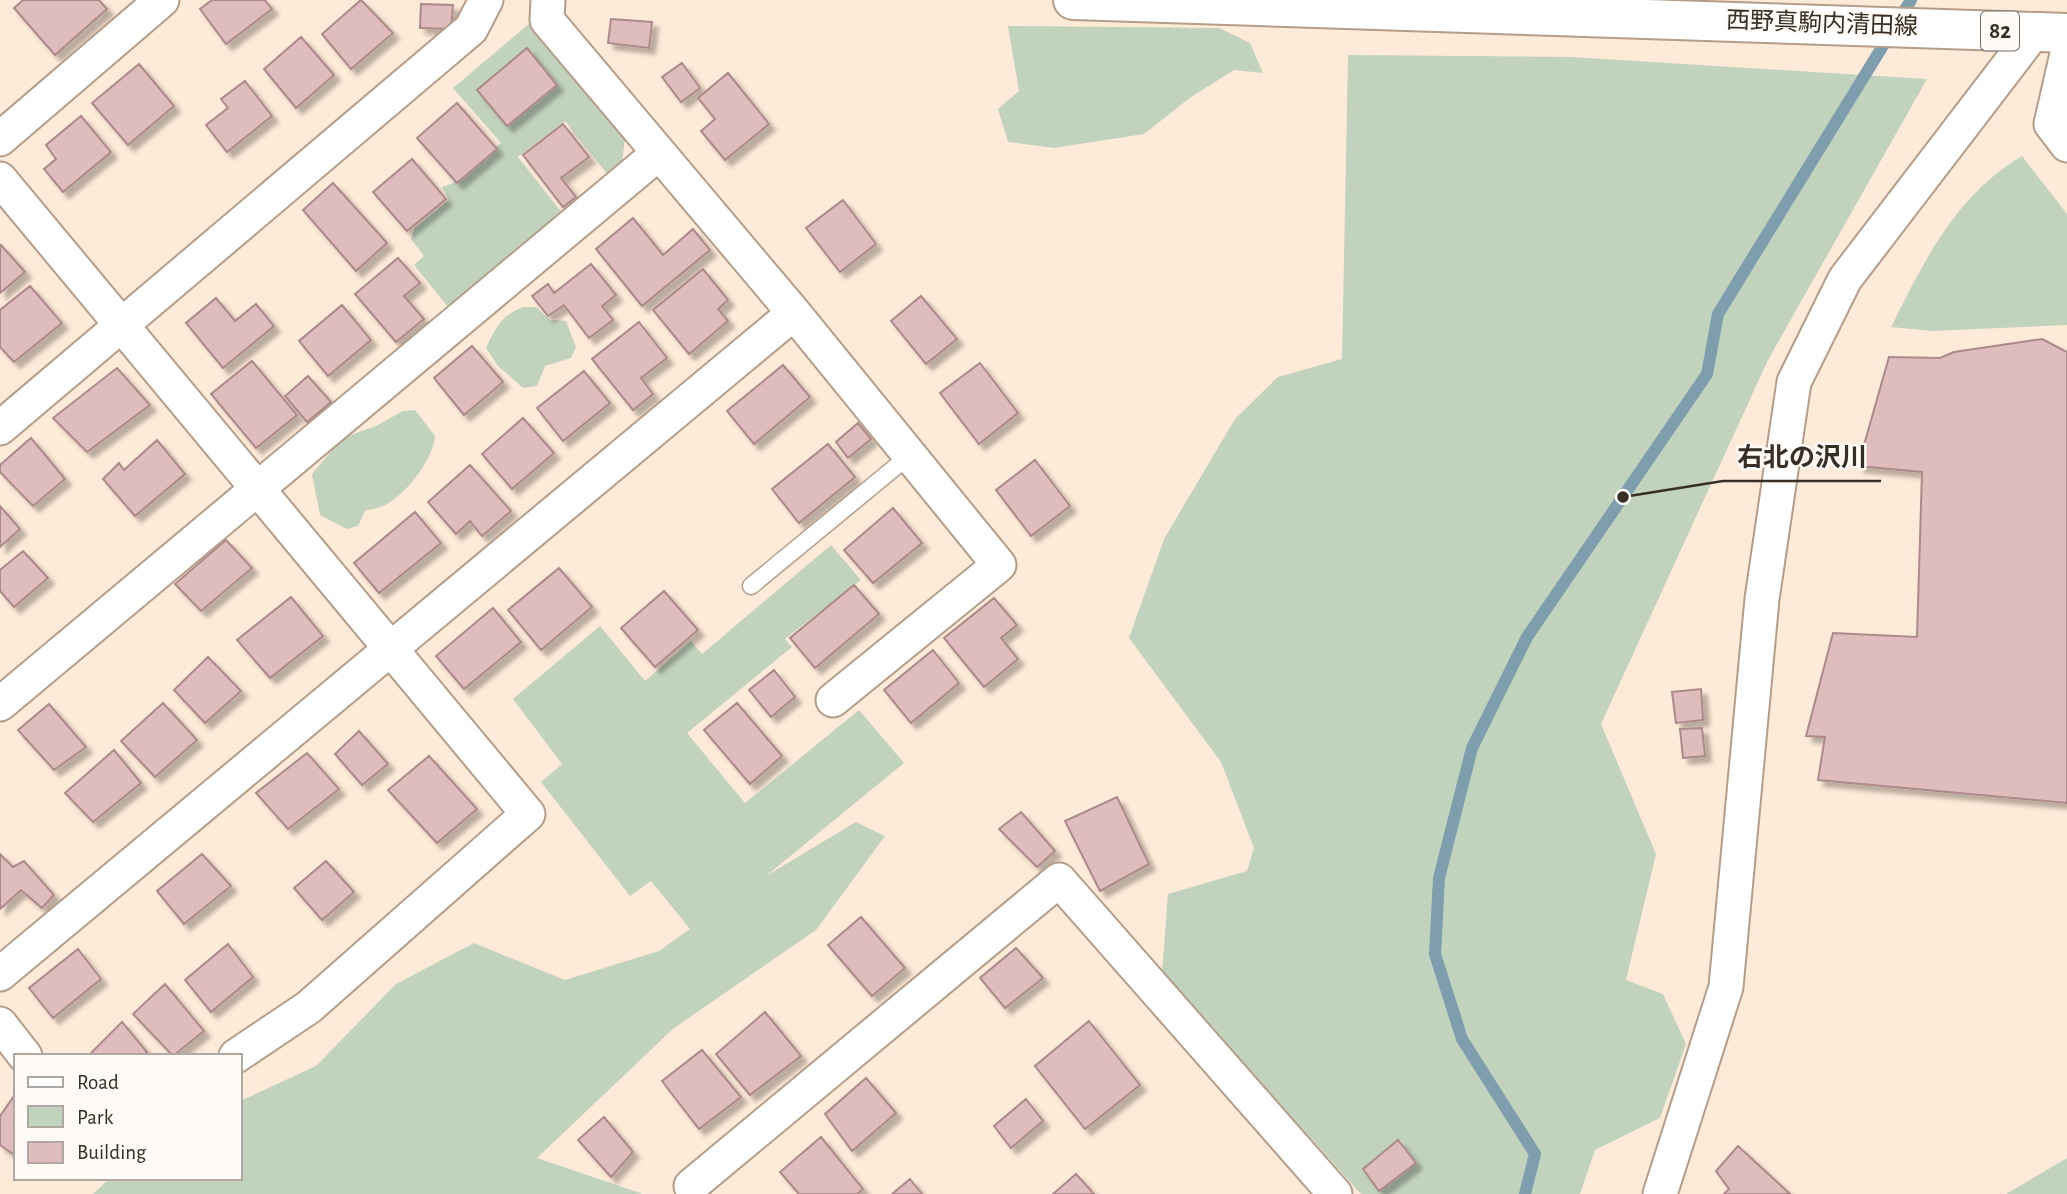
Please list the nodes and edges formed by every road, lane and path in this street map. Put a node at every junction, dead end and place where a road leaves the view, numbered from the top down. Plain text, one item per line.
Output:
1 (162, 0) edge
2 (486, 0) edge
3 (548, 0) edge
4 (1073, 0) edge
5 (2050, 32) edge
6 (2067, 54) edge
7 (0, 139) edge
8 (2067, 145) edge
9 (659, 153) junction
10 (0, 179) edge
11 (794, 313) junction
12 (122, 324) junction
13 (0, 428) edge
14 (911, 456) junction
15 (258, 488) junction
16 (751, 586) dead end
17 (391, 649) junction
18 (834, 700) dead end
19 (0, 704) edge
20 (0, 974) edge
21 (0, 1024) edge
22 (23, 1054) edge
23 (239, 1054) edge
24 (691, 1186) dead end
25 (1335, 1194) edge
26 (1660, 1194) edge

1 - 7 street
2 - 12 street
3 - 9 street
4 - 5 main road, 西野真駒内清田線 / 82
5 - 26 street
6 - 8 street
9 - 11 street
9 - 15 street
10 - 12 street
11 - 14 street
11 - 17 street
12 - 13 street
12 - 15 street
14 - 16 lane
14 - 18 street
15 - 17 street
15 - 19 street
17 - 20 street
17 - 23 street
21 - 22 street
24 - 25 street

